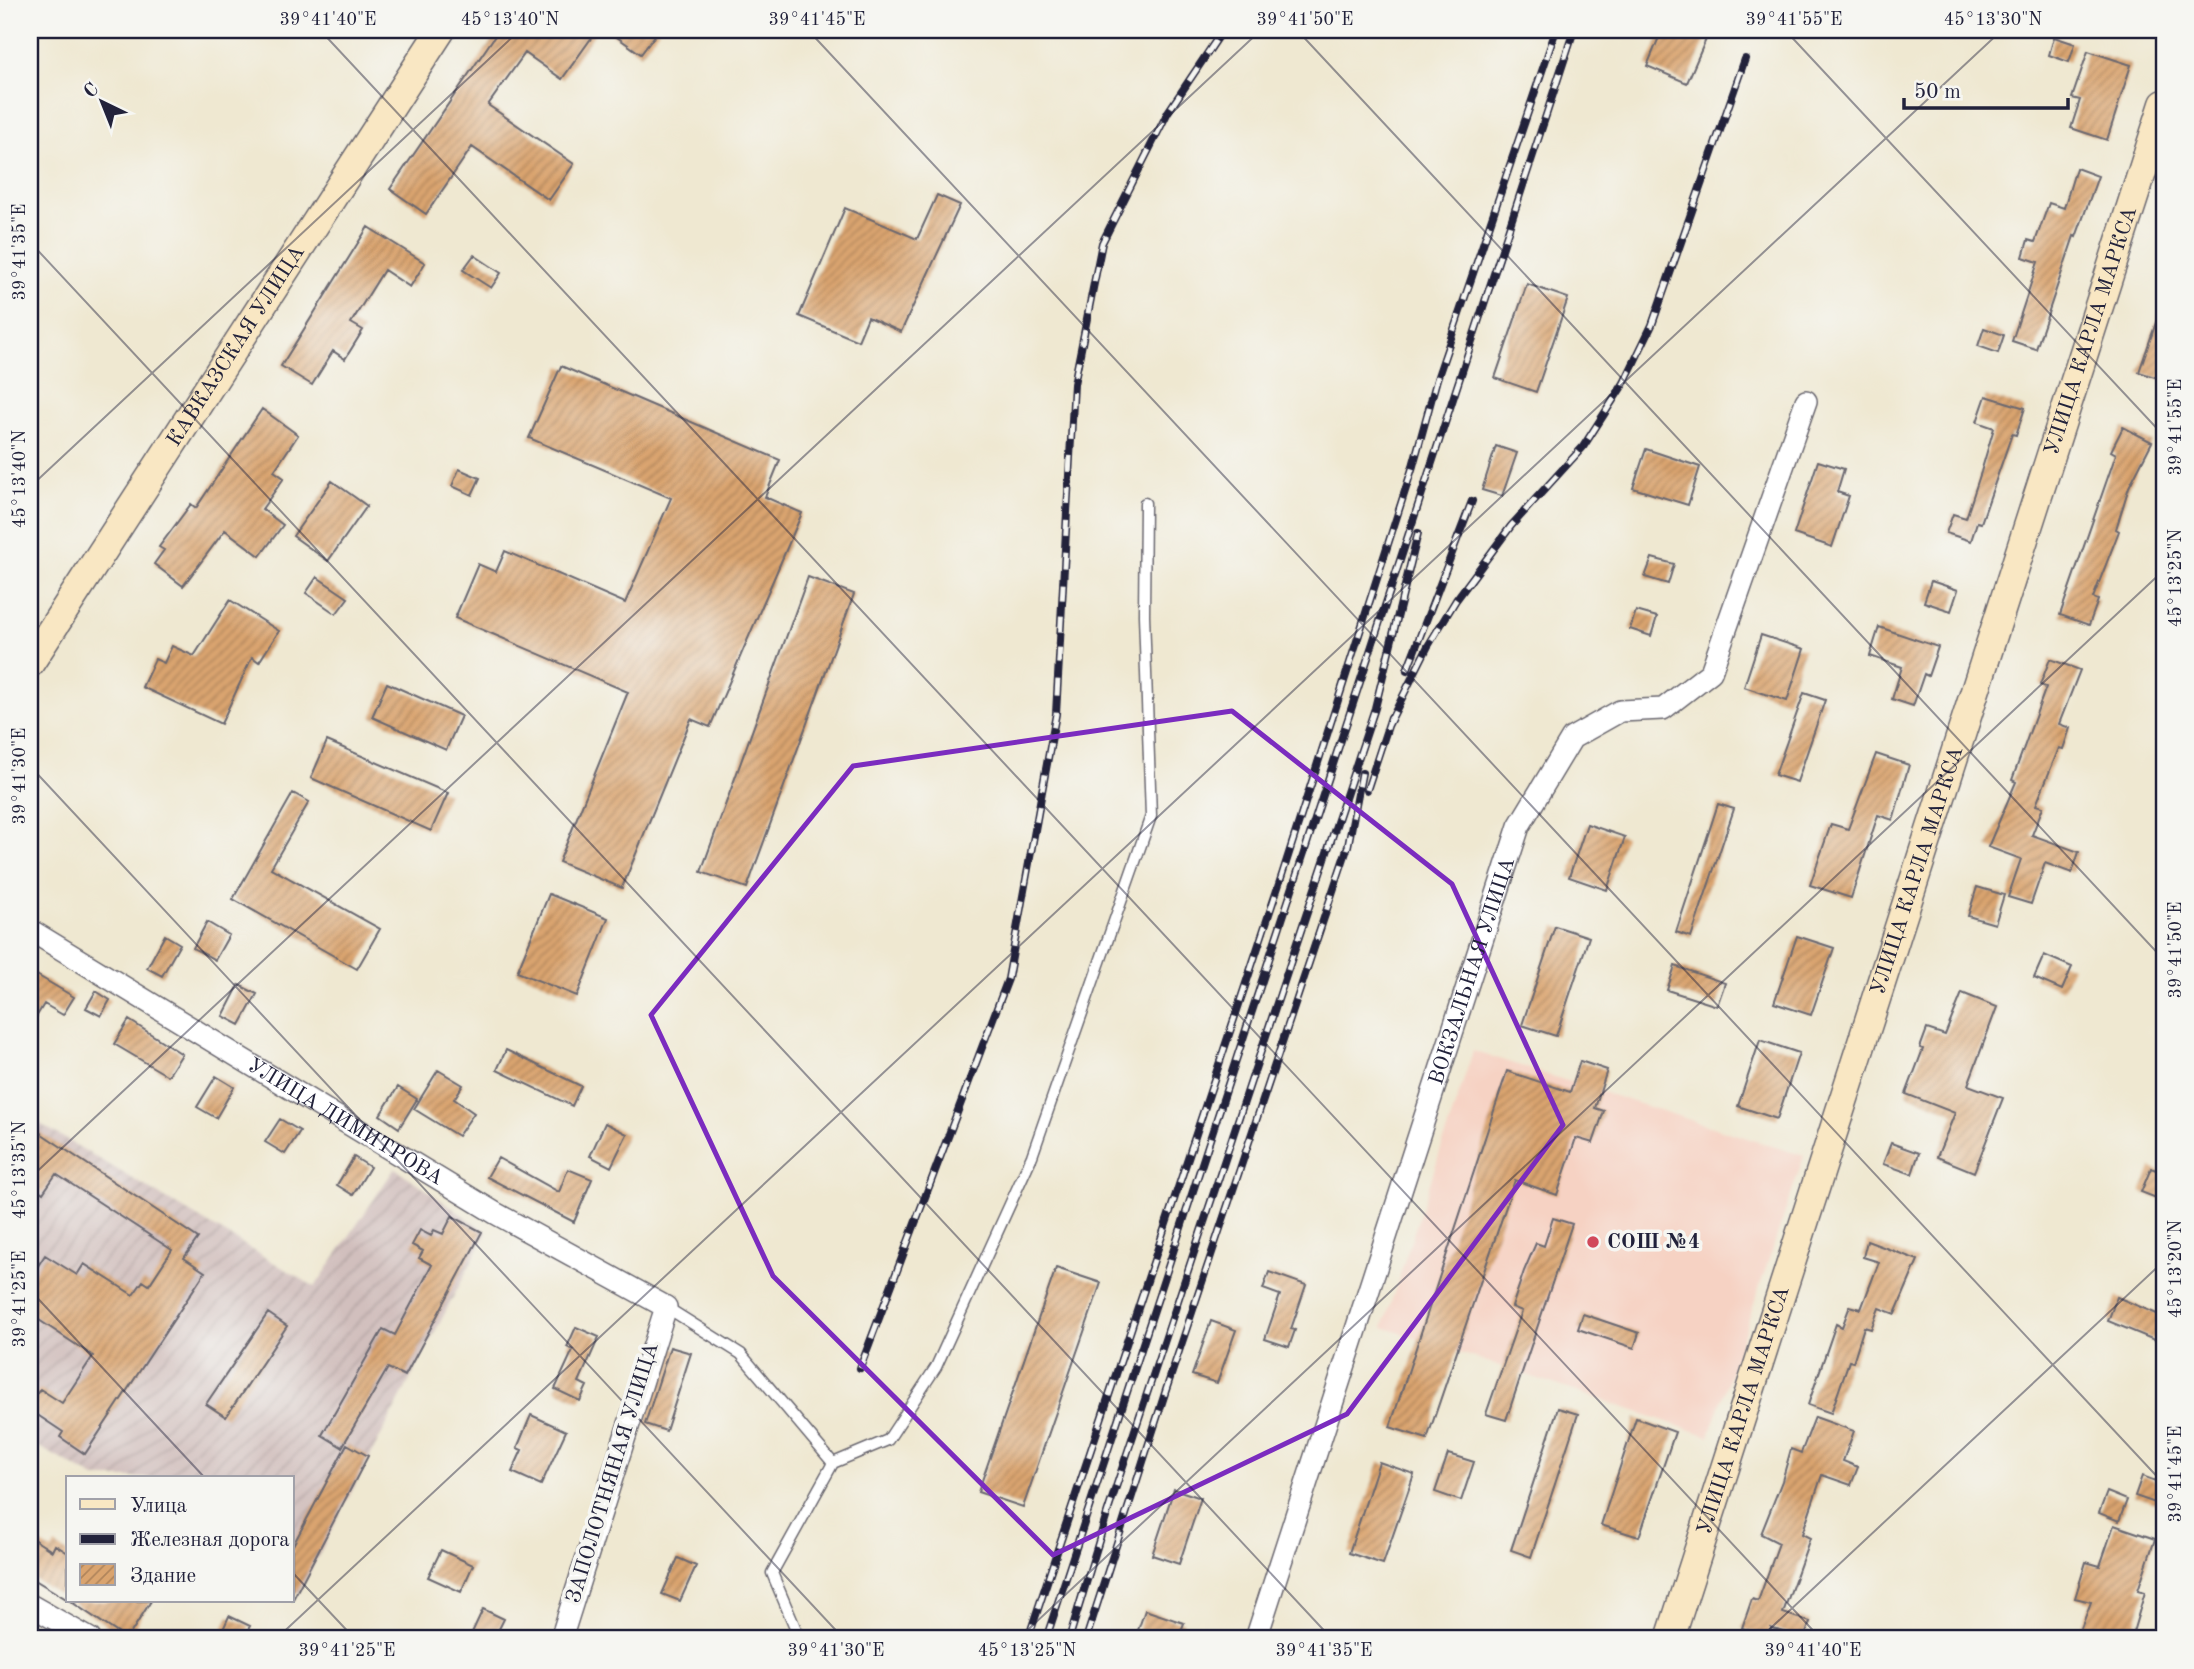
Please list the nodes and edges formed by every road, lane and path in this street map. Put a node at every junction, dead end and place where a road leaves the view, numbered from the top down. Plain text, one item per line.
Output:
1 (441, 30) edge
2 (2164, 104) edge
3 (1806, 401) dead end
4 (1145, 503) dead end
5 (30, 663) edge
6 (30, 930) edge
7 (666, 1307) junction
8 (833, 1463) junction
9 (30, 1605) edge
10 (90, 1639) edge
11 (561, 1639) edge
12 (800, 1639) edge
13 (1256, 1639) edge
14 (1670, 1639) edge

1 - 5 street, КАВКАЗСКАЯ УЛИЦА
2 - 14 street, УЛИЦА КАРЛА МАРКСА
3 - 13 street, ВОКЗАЛЬНАЯ УЛИЦА
4 - 8 lane
6 - 7 street, УЛИЦА ДИМИТРОВА
7 - 8 lane
7 - 11 street, ЗАПОЛОТНЯНАЯ УЛИЦА
8 - 12 lane
9 - 10 street

